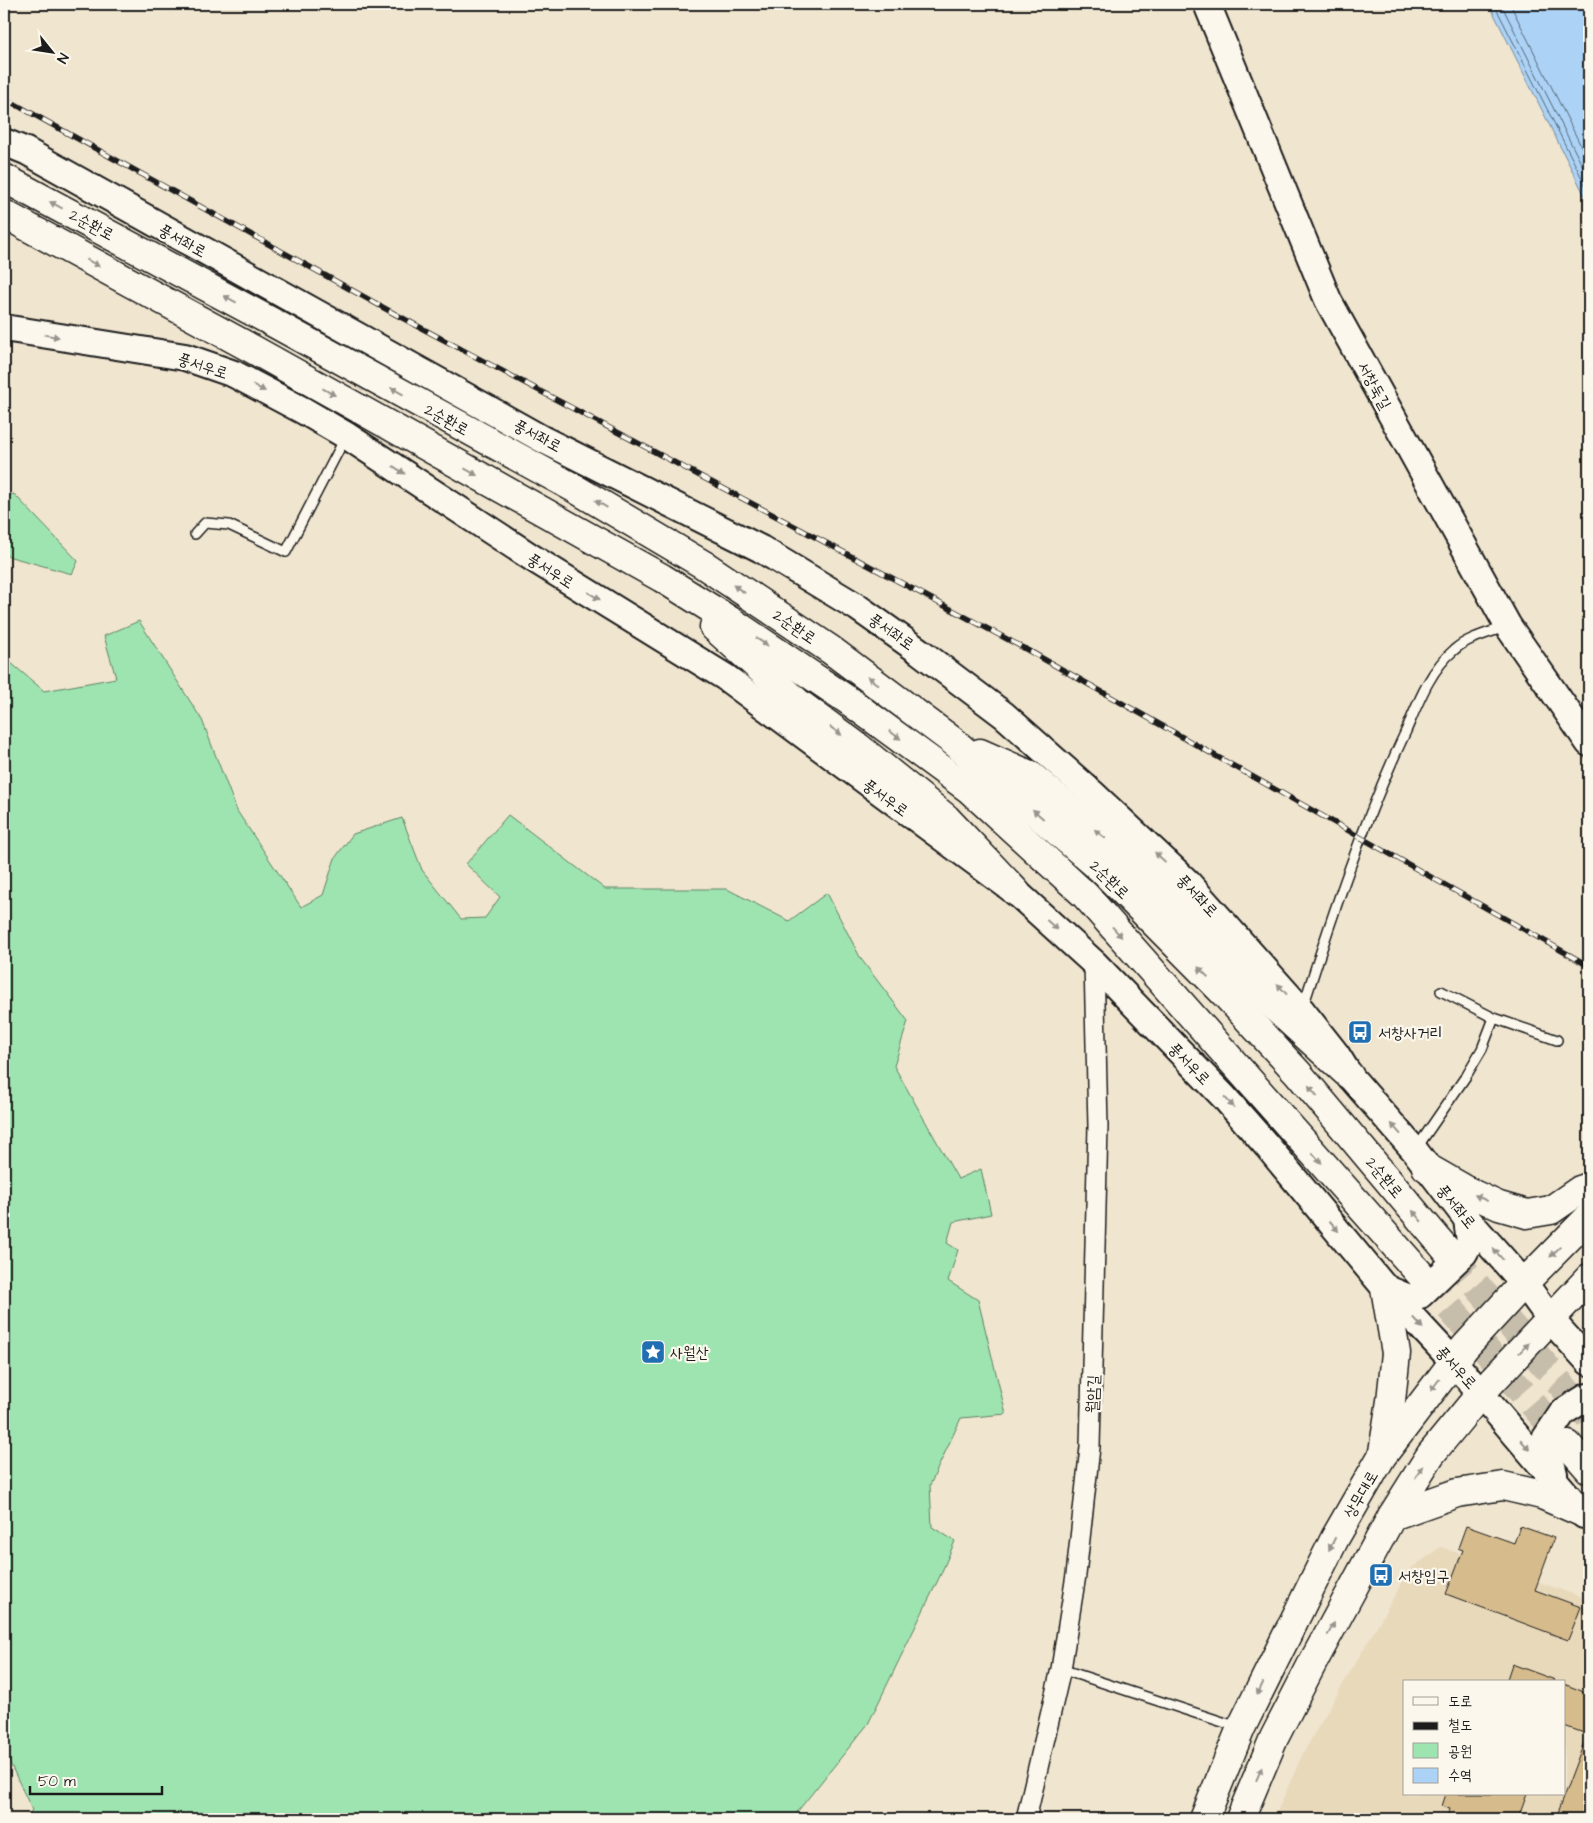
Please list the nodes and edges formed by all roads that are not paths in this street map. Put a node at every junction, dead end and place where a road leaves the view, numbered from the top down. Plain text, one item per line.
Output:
1 (1206, 4) edge
2 (4, 142) edge
3 (4, 178) edge
4 (4, 214) edge
5 (4, 328) edge
6 (347, 436) junction
7 (195, 534) dead end
8 (662, 578) junction
9 (1508, 626) junction
10 (954, 742) junction
11 (1589, 743) edge
12 (1016, 892) junction
13 (1094, 963) junction
14 (1441, 991) dead end
15 (1302, 1011) junction
16 (1494, 1018) junction
17 (1557, 1040) dead end
18 (1349, 1075) junction
19 (1421, 1159) junction
20 (1589, 1186) edge
21 (1589, 1217) edge
22 (1467, 1219) junction
23 (1449, 1253) tunnel mouth
24 (1422, 1276) tunnel mouth
25 (1589, 1278) edge
26 (1524, 1283) junction
27 (1385, 1288) junction
28 (1551, 1320) junction
29 (1453, 1361) junction
30 (1589, 1362) edge
31 (1481, 1393) junction
32 (1589, 1397) edge
33 (1568, 1445) tunnel mouth
34 (1382, 1456) junction
35 (1589, 1469) edge
36 (1556, 1482) junction
37 (1392, 1516) junction
38 (1585, 1517) edge
39 (1060, 1669) junction
40 (1241, 1728) junction
41 (1026, 1819) edge
42 (1204, 1819) edge
43 (1240, 1819) edge

1 - 9 street, 서창둑길
15 -> 2 street, 풍서좌로
10 -> 3 main road, 2순환로
4 -> 8 main road, 2순환로
5 -> 6 street, 풍서우로
6 - 7 lane
6 -> 12 street, 풍서우로
8 -> 12 main road
8 -> 24 main road, 2순환로
9 - 11 street, 서창둑길
9 - 15 lane
18 -> 10 main road
23 -> 10 main road, 2순환로
12 -> 13 street, 풍서우로
13 -> 27 street, 풍서우로
13 - 39 street, 월암길
14 - 16 lane
15 - 18 street, 풍서좌로
16 - 17 lane
16 - 19 lane
19 -> 18 street, 풍서좌로
20 -> 19 main road
19 - 22 street, 풍서좌로
21 -> 26 main road, 상무대로
26 -> 22 street, 풍서좌로
22 - 27 street
25 - 28 main road
26 - 28 street, 풍서좌로
26 - 29 main road, 상무대로
27 -> 29 street, 풍서우로
27 - 34 main road
28 - 30 street, 풍서좌로
31 -> 28 main road
29 - 31 street, 풍서우로
29 -> 34 main road, 상무대로
31 -> 36 street, 풍서우로
37 -> 31 main road
32 - 36 street
33 - 35 main road
34 -> 40 main road, 상무대로
36 - 38 street, 풍서우로
37 - 38 main road
43 -> 37 main road
39 - 40 lane
39 - 41 street, 월암길
40 - 42 main road, 상무대로

